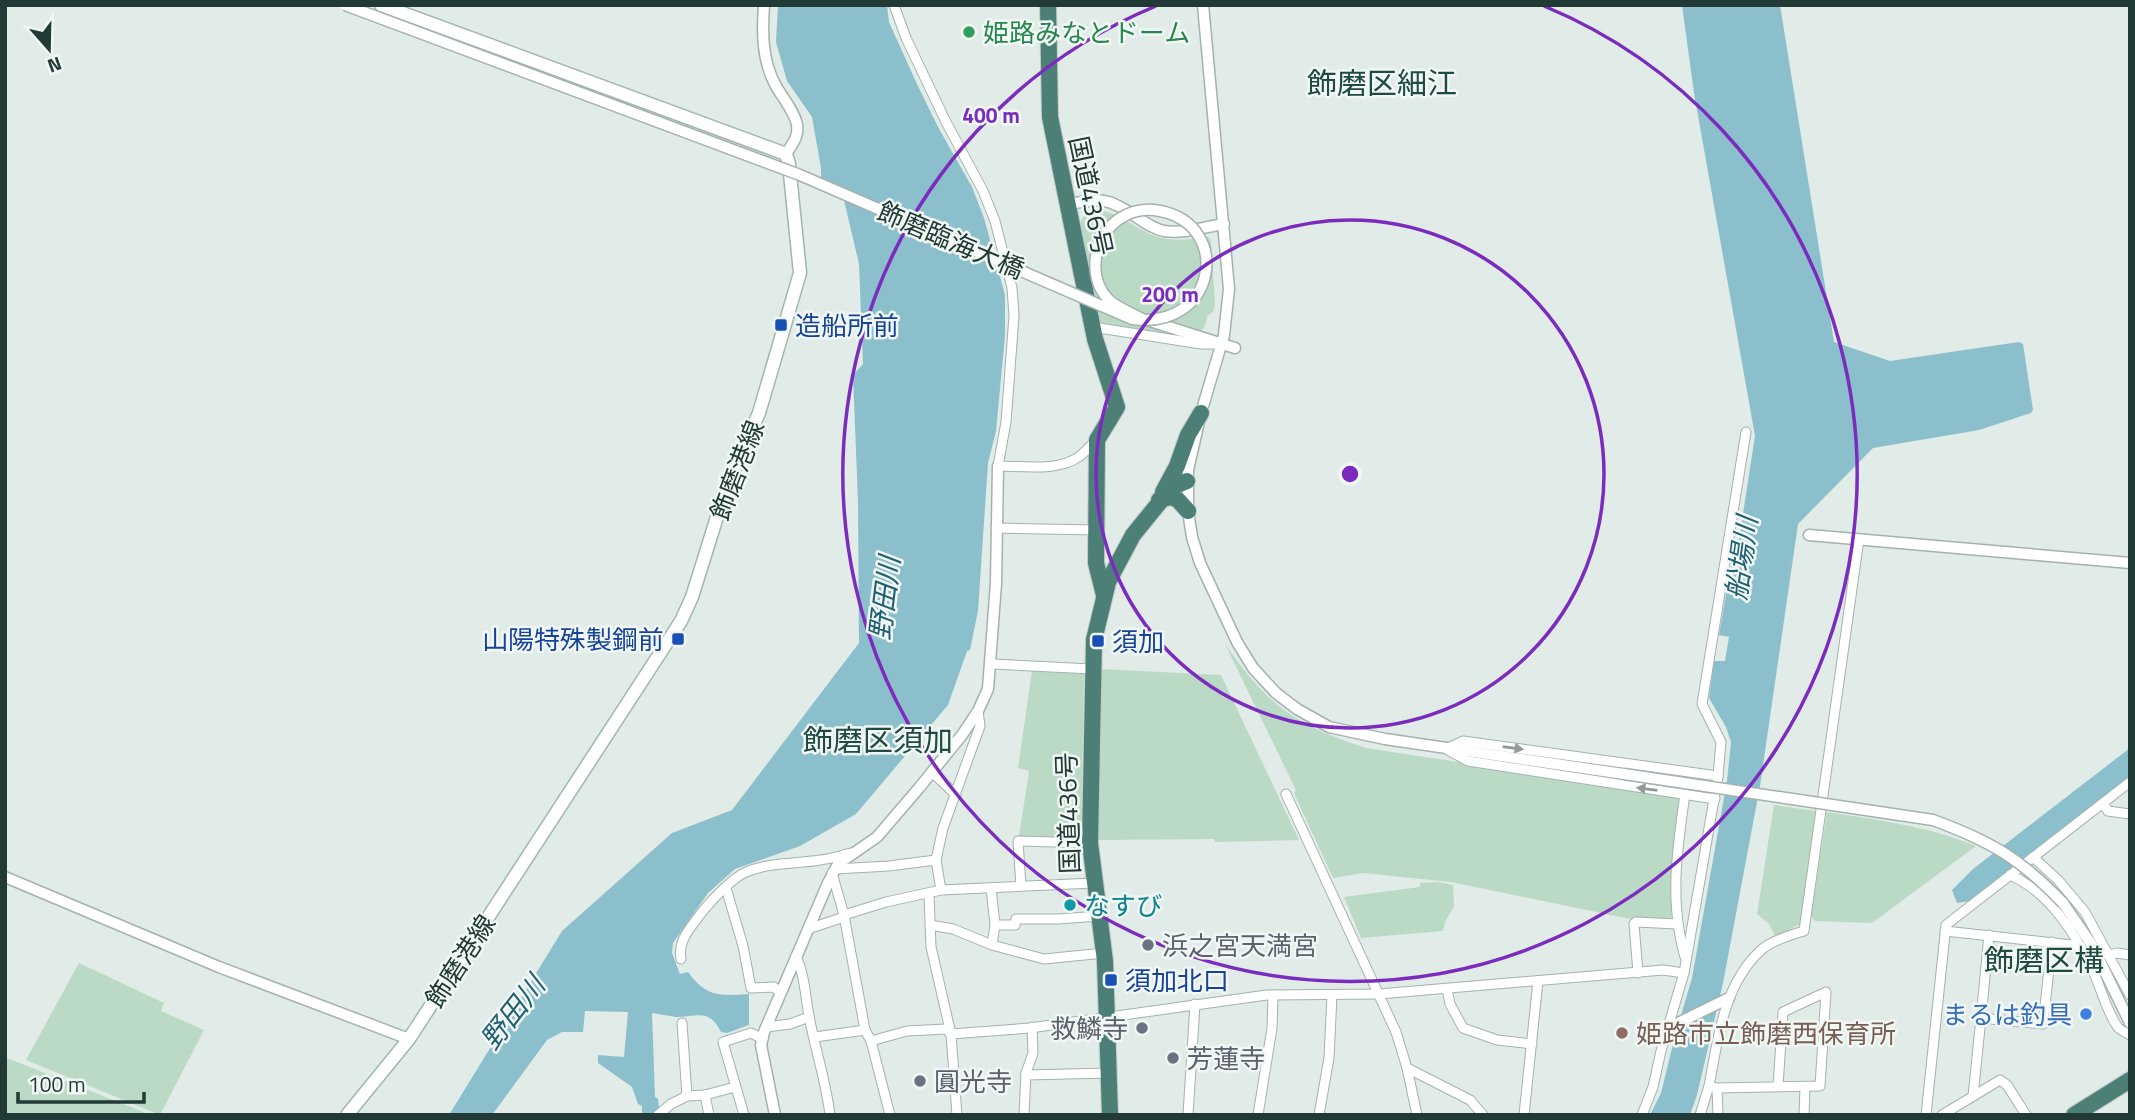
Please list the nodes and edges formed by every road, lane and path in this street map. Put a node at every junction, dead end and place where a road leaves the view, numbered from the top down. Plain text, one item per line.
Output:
1 (345, 5) edge
2 (381, 5) edge
3 (764, 5) edge
4 (894, 5) edge
5 (1048, 5) edge
6 (1203, 5) edge
7 (786, 154) junction
8 (1068, 204) junction
9 (1224, 223) junction
10 (1093, 327) junction
11 (1223, 344) junction
12 (1235, 348) dead end
13 (1201, 413) junction
14 (1746, 432) dead end
15 (1097, 440) junction
16 (998, 466) junction
17 (1187, 481) junction
18 (1159, 500) junction
19 (1188, 511) junction
20 (996, 528) junction
21 (1096, 530) junction
22 (1809, 535) dead end
23 (1859, 539) junction
24 (2130, 563) edge
25 (1104, 595) junction
26 (992, 664) junction
27 (1092, 669) junction
28 (978, 710) junction
29 (1447, 749) junction
30 (932, 772) junction
31 (1718, 776) junction
32 (2130, 782) edge
33 (1286, 794) dead end
34 (1685, 794) junction
35 (956, 795) junction
36 (1715, 799) junction
37 (2103, 803) junction
38 (2130, 814) edge
39 (1090, 843) junction
40 (853, 852) junction
41 (2032, 856) junction
42 (936, 860) junction
43 (834, 871) junction
44 (2010, 875) junction
45 (5, 877) edge
46 (1094, 883) junction
47 (1021, 886) junction
48 (726, 888) junction
49 (991, 888) junction
50 (941, 890) junction
51 (929, 894) junction
52 (844, 916) junction
53 (1099, 916) junction
54 (1677, 924) junction
55 (930, 925) junction
56 (995, 925) junction
57 (808, 929) junction
58 (1945, 931) junction
59 (1989, 935) junction
60 (2052, 942) junction
61 (992, 945) junction
62 (2081, 946) junction
63 (1104, 954) junction
64 (2108, 955) junction
65 (2130, 955) edge
66 (796, 956) junction
67 (681, 959) dead end
68 (1685, 959) junction
69 (1638, 973) junction
70 (1684, 973) junction
71 (1538, 981) junction
72 (1447, 989) junction
73 (780, 993) junction
74 (1379, 994) junction
75 (1273, 995) junction
76 (1332, 995) junction
77 (2130, 995) edge
78 (1729, 998) junction
79 (1195, 1004) junction
80 (809, 1017) junction
81 (1107, 1017) junction
82 (1981, 1018) junction
83 (682, 1023) dead end
84 (2130, 1023) edge
85 (1032, 1027) junction
86 (1668, 1028) junction
87 (865, 1030) junction
88 (764, 1033) junction
89 (951, 1034) junction
90 (2130, 1035) edge
91 (815, 1037) junction
92 (409, 1039) junction
93 (872, 1041) junction
94 (1532, 1044) junction
95 (1407, 1068) junction
96 (1109, 1073) junction
97 (1026, 1076) junction
98 (2130, 1080) edge
99 (1778, 1086) junction
100 (735, 1087) junction
101 (1713, 1087) junction
102 (1805, 1087) junction
103 (705, 1095) junction
104 (687, 1096) junction
105 (1973, 1096) junction
106 (661, 1097) dead end
107 (671, 1104) junction
108 (347, 1115) edge
109 (659, 1115) edge
110 (709, 1115) edge
111 (744, 1115) edge
112 (775, 1115) edge
113 (830, 1115) edge
114 (890, 1115) edge
115 (957, 1115) edge
116 (1024, 1115) edge
117 (1111, 1115) edge
118 (1188, 1115) edge
119 (1258, 1115) edge
120 (1319, 1115) edge
121 (1417, 1115) edge
122 (1483, 1115) edge
123 (1524, 1115) edge
124 (1642, 1115) edge
125 (1700, 1115) edge
126 (1718, 1115) edge
127 (1804, 1115) edge
128 (1926, 1115) edge
129 (1942, 1115) edge
130 (2026, 1115) edge
131 (2074, 1115) edge

1 - 11 street, 飾磨臨海大橋, bridge
2 - 7 main road
3 - 7 street
4 - 16 street
5 - 8 highway, 国道436号
6 - 9 street
7 - 92 main road, 飾磨港線
8 - 9 street
8 - 10 highway, 国道436号
9 - 11 street
10 - 11 street
10 - 15 highway, 国道436号
11 - 12 street, 飾磨臨海大橋
11 - 13 street
13 - 17 street
13 - 18 highway
14 - 31 street
15 - 16 street
15 - 21 highway, 国道436号
16 - 20 street
17 - 18 highway, 国道436号
17 - 19 street
18 - 19 highway
18 - 25 highway, 国道436号
19 - 29 street
20 - 21 street
20 - 26 street
21 - 25 highway, 国道436号
22 - 23 street
23 - 24 street
23 - 78 street
25 - 27 highway, 国道436号
26 - 27 street
26 - 28 street
27 - 39 highway, 国道436号
28 - 30 street
28 - 35 street
29 -> 31 street
34 -> 29 street
29 - 84 street, bridge
30 - 35 street
30 - 40 street
31 - 36 street
32 - 37 street
33 - 74 street
34 - 36 street
34 - 54 street
35 - 42 street
36 - 68 street
37 - 38 street
37 - 41 street
39 - 46 highway, 国道436号
39 - 47 street
40 - 43 street
40 - 48 street
41 - 44 street
41 - 64 street
42 - 43 street
42 - 50 street
43 - 52 street
43 - 57 street
44 - 58 street
44 - 62 street
45 - 92 street
46 - 47 street
46 - 53 highway, 国道436号
47 - 49 street
48 - 67 street
48 - 73 street
49 - 50 street
49 - 56 street
50 - 51 street
51 - 52 street
51 - 55 street
52 - 57 street
52 - 87 street
53 - 56 street
53 - 63 highway, 国道436号
54 - 68 street
54 - 69 street
55 - 61 street
55 - 89 street
56 - 61 street
57 - 66 street
58 - 59 street
58 - 128 street
59 - 60 street
59 - 82 street
60 - 62 street
60 - 82 street
61 - 63 street
62 - 90 street
63 - 81 highway, 国道436号
64 - 65 street
64 - 77 street
66 - 73 street
66 - 80 street
68 - 70 street
69 - 70 street
69 - 71 street
70 - 86 street
71 - 72 street
71 - 94 street
72 - 74 street
72 - 94 street
73 - 88 street
74 - 76 street
74 - 95 street
75 - 76 street
75 - 79 street
75 - 119 street
76 - 120 street
78 - 86 street
78 - 101 street
79 - 81 street
79 - 118 street
80 - 88 street
80 - 91 street
81 - 85 street
81 - 96 highway, 国道436号
82 - 105 street
83 - 104 street
85 - 89 street
85 - 97 street
86 - 124 street
87 - 91 street
87 - 93 street
88 - 100 street
88 - 112 street
89 - 93 street
89 - 115 street
91 - 113 street
92 - 108 main road, 飾磨港線
93 - 114 street
94 - 123 street
95 - 121 street
95 - 122 street
96 - 97 street
96 - 117 highway, 国道436号
97 - 116 street
98 - 131 highway
99 - 101 street
99 - 102 street
99 - 102 street
100 - 103 street
100 - 111 street
101 - 125 street
101 - 126 street
102 - 127 street
103 - 104 street
103 - 110 street
104 - 107 street
105 - 129 street
105 - 130 street
106 - 107 street
107 - 109 street

